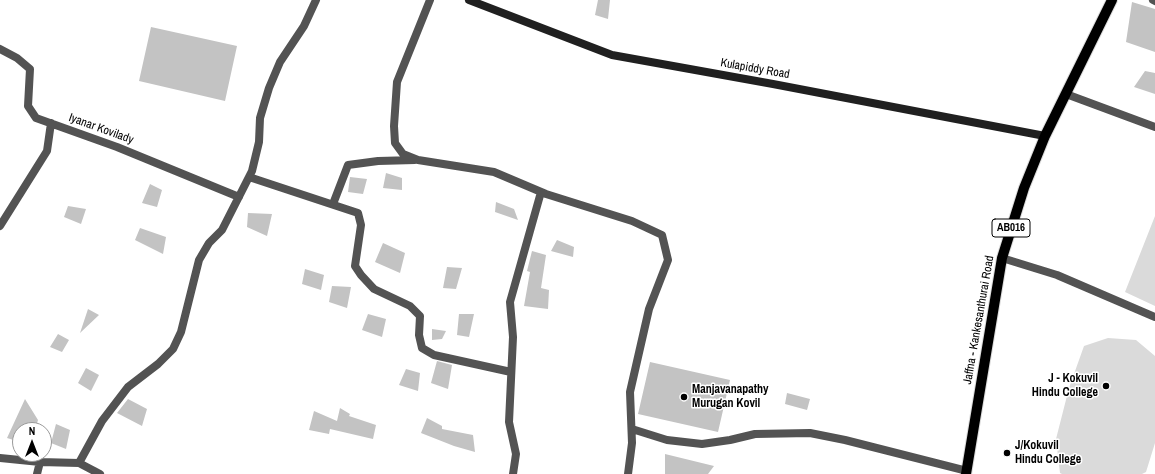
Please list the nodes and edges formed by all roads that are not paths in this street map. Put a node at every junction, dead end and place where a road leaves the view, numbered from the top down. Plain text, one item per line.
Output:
1 (316, 0) edge
2 (430, 0) edge
3 (469, 0) edge
4 (1112, 0) edge
5 (0, 49) edge
6 (1066, 94) junction
7 (51, 123) junction
8 (1155, 127) edge
9 (1045, 136) junction
10 (418, 160) junction
11 (249, 177) junction
12 (541, 192) junction
13 (239, 197) junction
14 (333, 204) junction
15 (0, 226) edge
16 (1002, 258) junction
17 (1155, 317) edge
18 (511, 372) junction
19 (632, 429) junction
20 (0, 458) edge
21 (12, 459) edge
22 (40, 462) joint
23 (79, 463) junction
24 (967, 472) edge
25 (37, 474) edge
26 (100, 474) edge
27 (513, 474) edge
28 (628, 474) edge

1 - 11 street
2 - 10 street
3 - 9 main road, Kulapiddy Road
4 - 6 main road, Jaffna - Kankesanthurai Road / AB016
5 - 7 street, Iyanar Kovilady
6 - 8 street
6 - 9 main road, Jaffna - Kankesanthurai Road / AB016
7 - 13 street, Iyanar Kovilady
7 - 15 street
9 - 16 main road, Jaffna - Kankesanthurai Road / AB016
10 - 12 street
10 - 14 street
11 - 13 street
11 - 14 street
12 - 18 street
12 - 19 street
13 - 23 street
14 - 18 street
16 - 17 street
16 - 24 main road, Jaffna - Kankesanthurai Road / AB016
18 - 27 street
19 - 24 street
19 - 28 street
20 - 21 street
22 - 23 street
22 - 25 street
23 - 26 street

